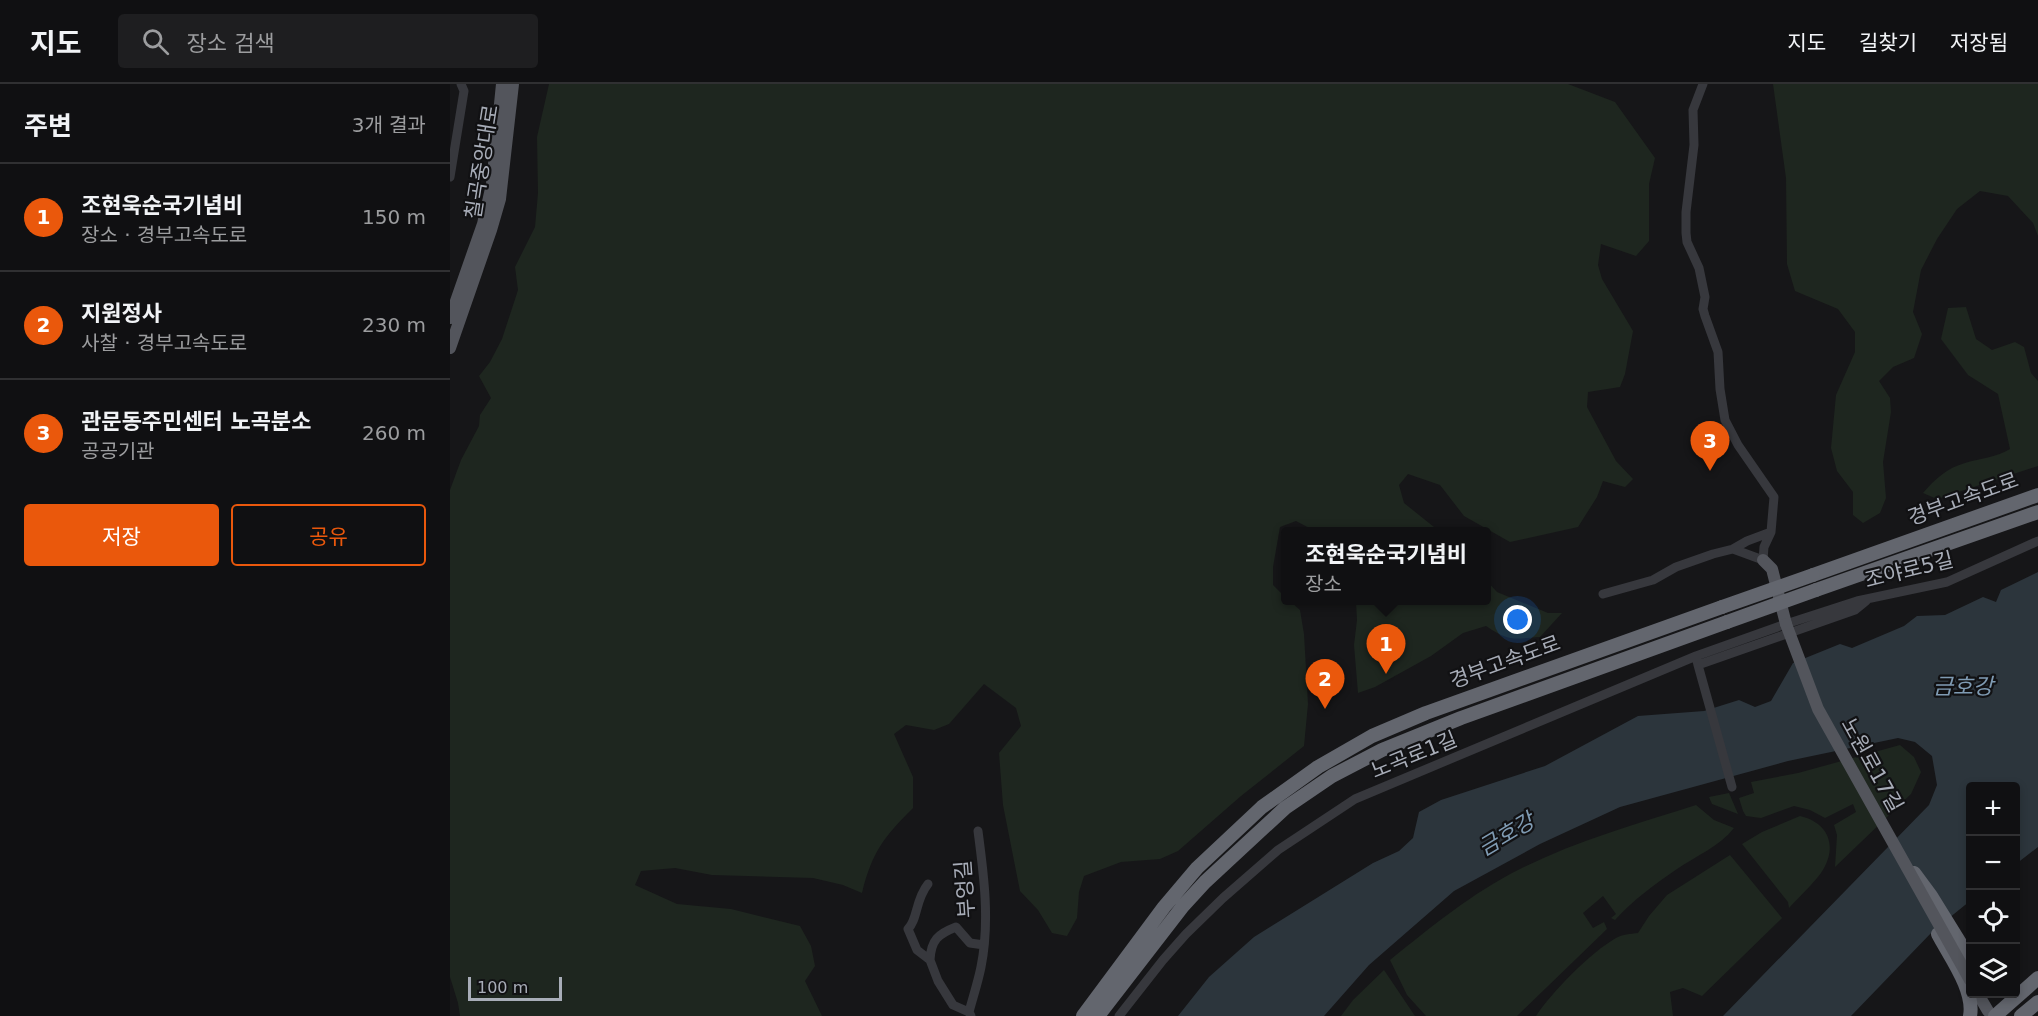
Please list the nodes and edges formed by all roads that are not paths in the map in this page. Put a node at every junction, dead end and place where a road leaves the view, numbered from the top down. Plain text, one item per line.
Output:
1 (461, 84) edge
2 (502, 84) edge
3 (513, 84) edge
4 (1703, 84) edge
5 (455, 125) edge
6 (450, 177) edge
7 (450, 318) edge
8 (450, 348) edge
9 (2038, 495) edge
10 (2038, 512) edge
11 (1771, 532) junction
12 (2038, 541) edge
13 (1733, 549) junction
14 (1763, 560) junction
15 (1603, 594) dead end
16 (1866, 600) junction
17 (1785, 624) junction
18 (1697, 661) junction
19 (1732, 787) dead end
20 (978, 831) dead end
21 (1896, 849) junction
22 (928, 884) dead end
23 (984, 945) junction
24 (1966, 951) edge
25 (930, 960) junction
26 (1966, 971) edge
27 (2038, 972) edge
28 (2038, 978) edge
29 (2020, 982) edge
30 (1982, 998) edge
31 (2038, 1002) edge
32 (1992, 1013) edge
33 (970, 1014) edge
34 (1083, 1016) edge
35 (1098, 1016) edge
36 (1119, 1016) edge
37 (1970, 1016) edge
38 (2021, 1016) edge

1 - 5 street
2 - 7 main road, 칠곡중앙대로
3 - 8 main road, 칠곡중앙대로
4 - 11 street
5 - 6 street
9 - 34 highway, 경부고속도로, bridge
10 - 35 highway, 경부고속도로, bridge
11 - 13 street
11 - 14 street
12 - 16 street, 조야로5길
13 - 14 street
13 - 15 street
14 - 17 main road, 노원로17길
16 - 17 street, 조야로5길
16 - 18 street
17 - 18 street, 노곡로1길
17 - 21 main road, 노원로17길, bridge
18 - 19 street
18 - 36 street, 노곡로1길
20 - 23 street, 부엉길
21 - 24 highway, bridge
21 - 26 main road, 노원로17길, bridge
21 - 37 highway, bridge
22 - 25 street, 부엉길
23 - 25 street, 부엉길
23 - 33 street, 부엉길
25 - 33 street, 부엉길
27 - 29 highway
28 - 32 highway
30 - 32 main road
31 - 38 highway

